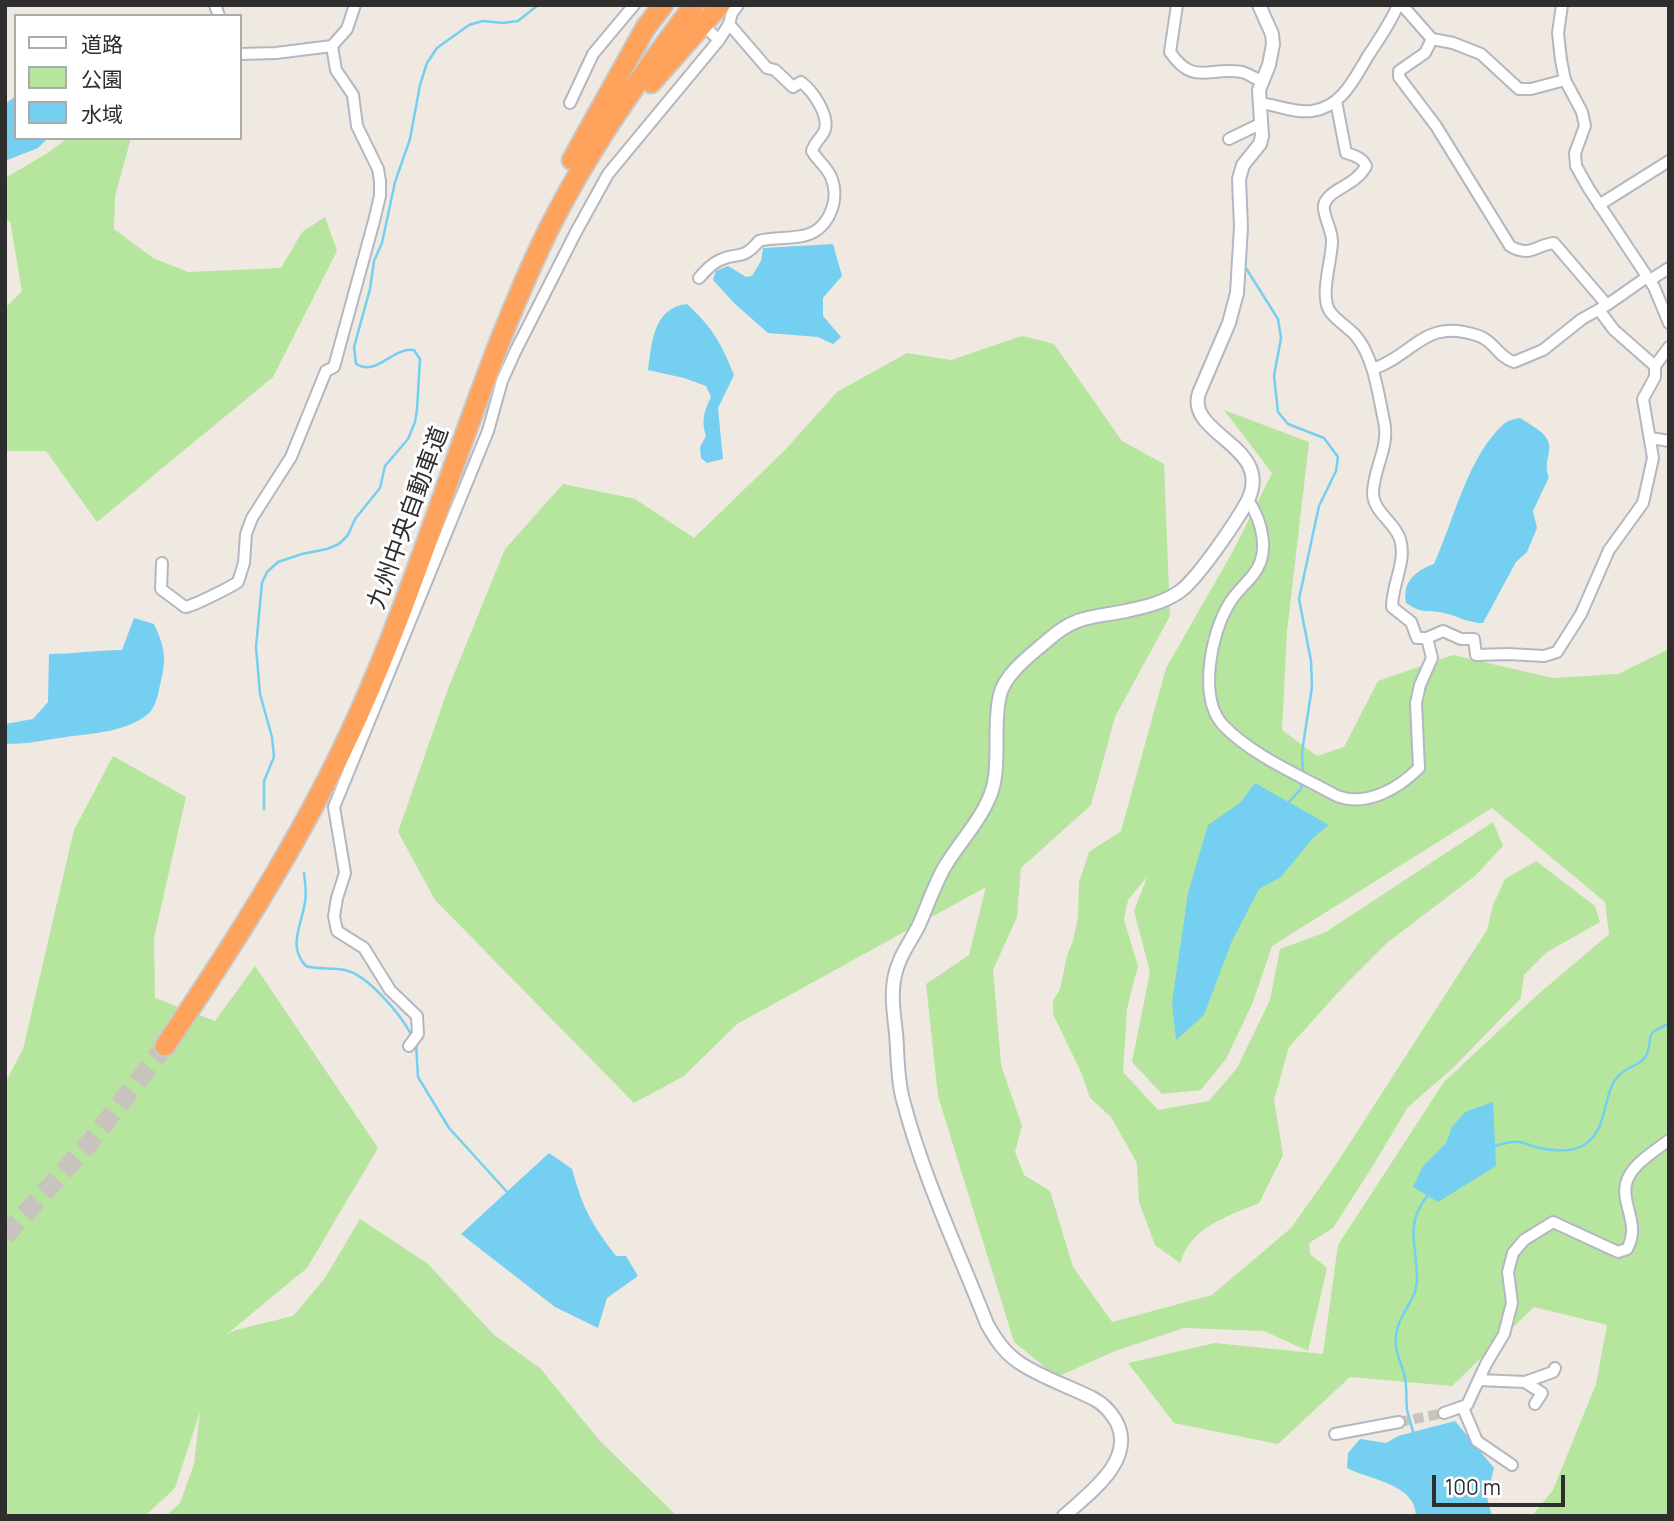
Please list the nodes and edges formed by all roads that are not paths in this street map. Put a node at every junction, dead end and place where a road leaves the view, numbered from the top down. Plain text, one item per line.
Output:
1 (355, 5) edge
2 (634, 5) edge
3 (663, 5) edge
4 (684, 5) edge
5 (694, 5) edge
6 (720, 5) edge
7 (738, 5) edge
8 (1177, 5) edge
9 (1259, 5) edge
10 (1400, 5) edge
11 (1562, 5) edge
12 (729, 24) junction
13 (708, 29) dead end
14 (1432, 39) junction
15 (719, 40) junction
16 (332, 46) junction
17 (242, 54) edge
18 (1565, 80) junction
19 (1262, 82) junction
20 (1336, 101) junction
21 (570, 103) dead end
22 (1259, 103) junction
23 (1262, 123) junction
24 (1229, 139) dead end
25 (1669, 161) edge
26 (1599, 205) junction
27 (1669, 268) edge
28 (699, 278) dead end
29 (1648, 278) junction
30 (512, 291) junction
31 (1603, 308) junction
32 (1669, 323) edge
33 (1669, 347) edge
34 (1655, 366) junction
35 (1373, 369) junction
36 (479, 399) junction
37 (1651, 438) junction
38 (1669, 441) edge
39 (1248, 500) junction
40 (162, 563) dead end
41 (1427, 638) junction
42 (409, 1046) dead end
43 (1669, 1140) edge
44 (1555, 1368) dead end
45 (1479, 1380) junction
46 (1525, 1382) junction
47 (1535, 1404) dead end
48 (1463, 1408) junction
49 (1444, 1413) tunnel mouth
50 (1399, 1422) tunnel mouth
51 (1335, 1434) dead end
52 (1512, 1465) dead end
53 (1064, 1516) edge

1 - 16 street
2 - 21 street
3 - 30 highway
4 - 30 highway, 九州中央自動車道
5 - 36 highway, 九州中央自動車道
6 - 36 highway
7 - 12 street
8 - 19 street
9 - 19 street
10 - 14 street
10 - 20 street
11 - 18 street
12 - 15 street
12 - 28 street
13 - 15 street
14 - 18 street
14 - 31 street
15 - 42 street
16 - 17 street
16 - 40 street
18 - 26 street
19 - 22 street
20 - 22 street
20 - 35 street
22 - 23 street
23 - 24 street
23 - 39 street
25 - 26 street
26 - 29 street
27 - 29 street
29 - 31 street
29 - 32 street
30 - 36 highway, 九州中央自動車道
31 - 34 street
31 - 35 street
33 - 34 street
34 - 37 street
35 - 41 street
37 - 38 street
37 - 41 street
39 - 41 street
39 - 53 street
43 - 45 street
44 - 46 street
45 - 46 street
45 - 48 street
46 - 47 street
48 - 49 street
48 - 52 street
50 - 51 street

